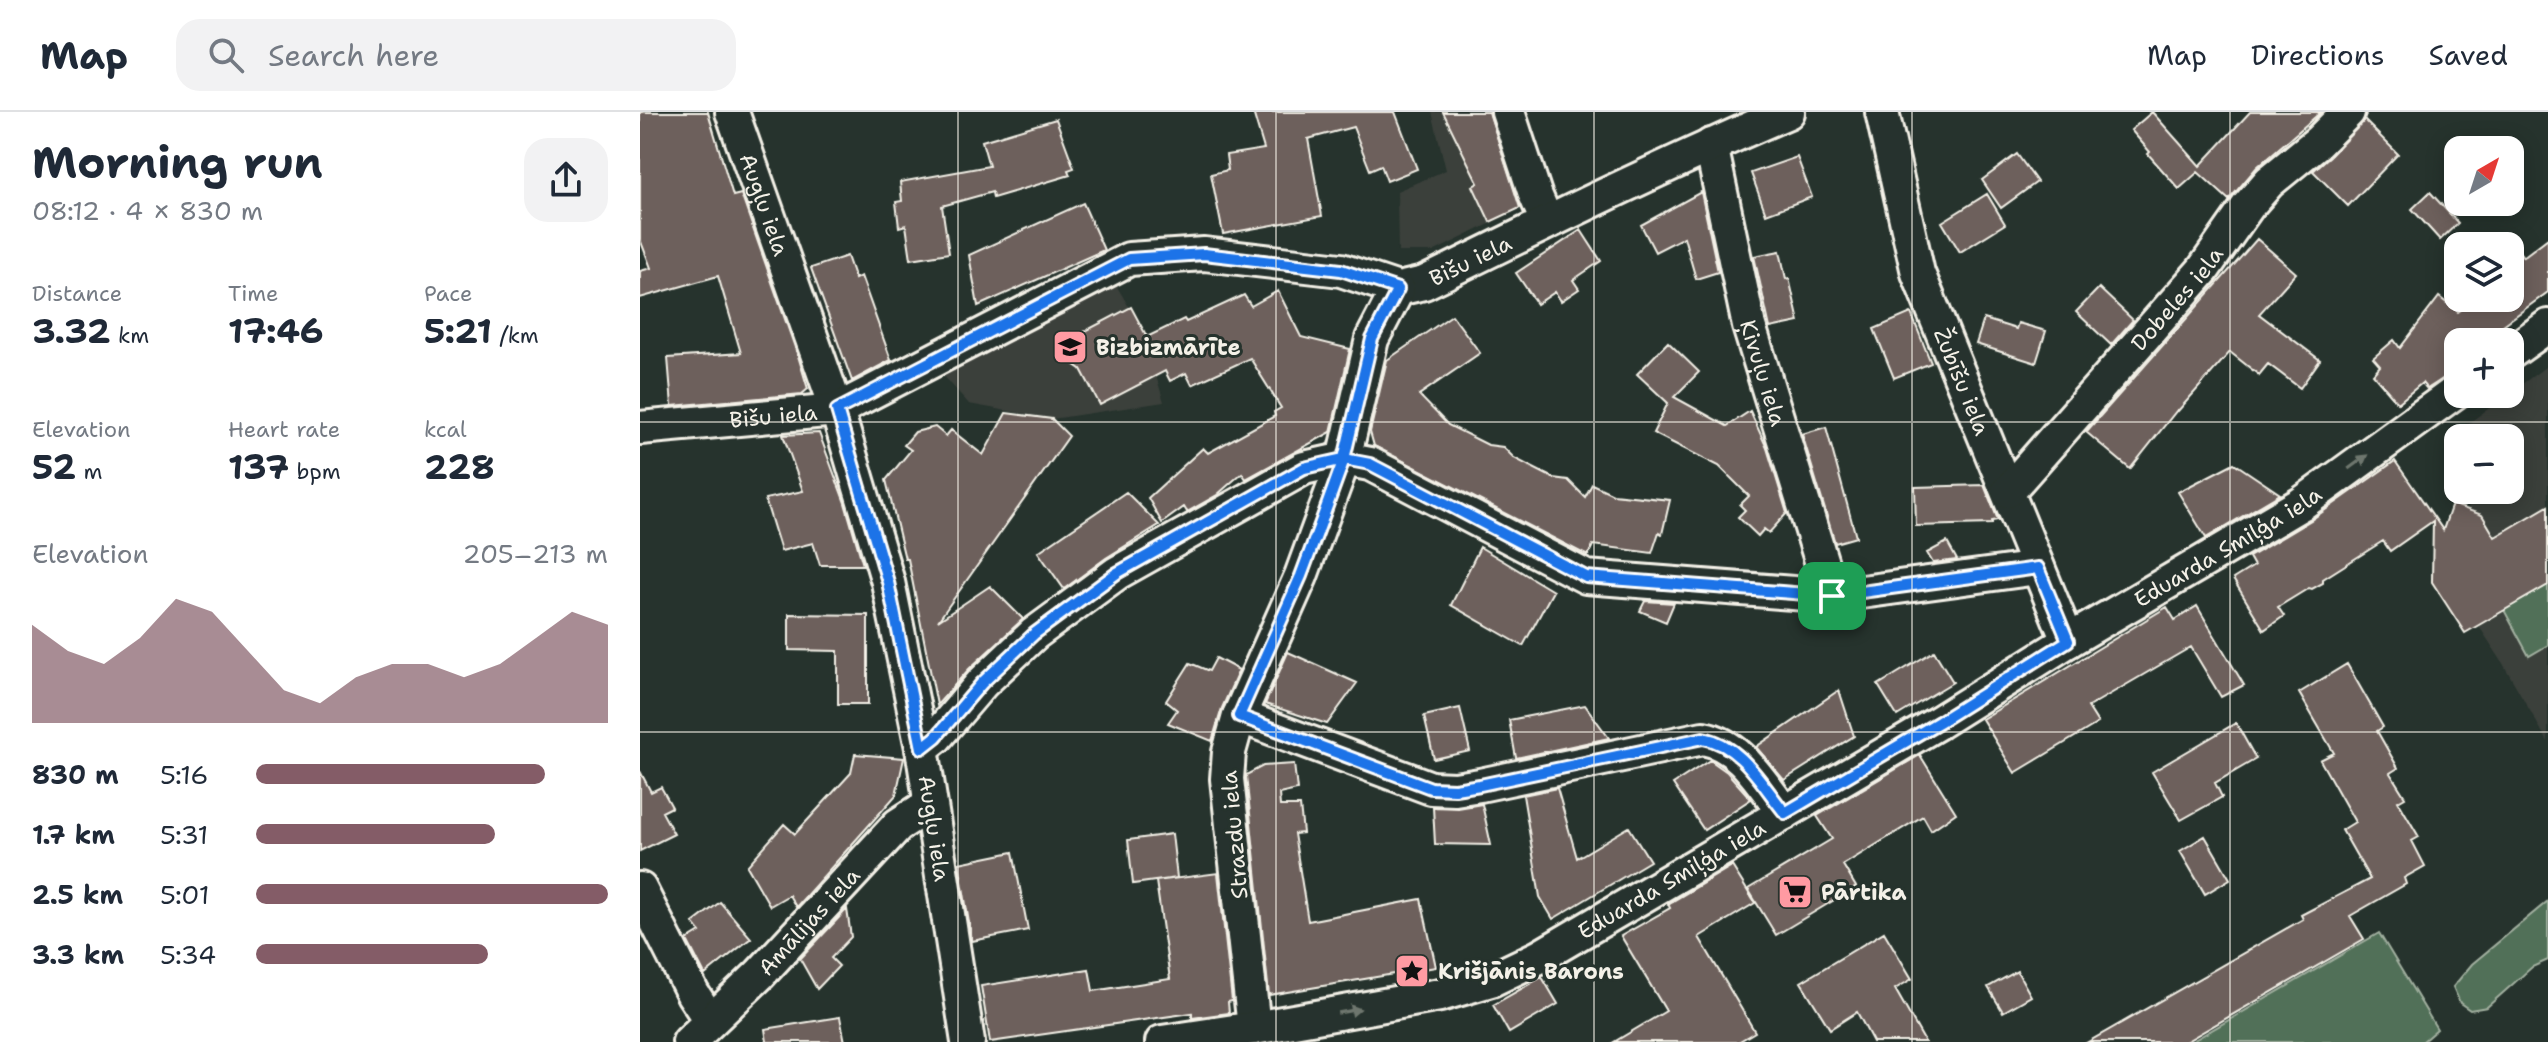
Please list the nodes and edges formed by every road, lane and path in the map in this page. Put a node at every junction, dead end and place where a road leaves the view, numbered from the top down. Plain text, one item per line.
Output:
1 (732, 112) edge
2 (1508, 112) edge
3 (1788, 112) edge
4 (1882, 112) edge
5 (2348, 112) edge
6 (1711, 145) junction
7 (1547, 222) junction
8 (1398, 289) junction
9 (2548, 326) edge
10 (2524, 343) edge
11 (2444, 400) edge
12 (837, 410) junction
13 (640, 428) edge
14 (1344, 459) junction
15 (2008, 491) junction
16 (2038, 568) junction
17 (1832, 596) junction
18 (2068, 641) junction
19 (1239, 716) junction
20 (922, 748) junction
21 (929, 805) junction
22 (1785, 813) junction
23 (640, 889) edge
24 (1254, 1028) junction
25 (700, 1031) edge
26 (968, 1042) edge
27 (1162, 1042) edge

1 - 12 street, Augļu iela
2 - 7 street
3 - 6 street, Bišu iela
4 - 15 street, Žubīšu iela
5 - 15 street, Dobeles iela
6 - 7 street, Bišu iela
6 - 17 street, Ķivuļu iela
7 - 8 street, Bišu iela
8 - 12 street, Bišu iela
8 - 14 street, Strazdu iela
9 - 10 street
18 -> 11 street, Eduarda Smiļģa iela
12 - 13 street, Bišu iela
12 - 20 street, Augļu iela
14 - 17 street
14 - 19 street, Strazdu iela
14 - 20 street
15 - 16 street, Žubīšu iela
16 - 17 street
16 - 18 street, Žubīšu iela
18 - 22 street, Eduarda Smiļģa iela
19 - 22 street
19 - 24 street, Strazdu iela
20 - 21 street, Augļu iela
21 - 25 street, Amālijas iela
21 - 26 street, Augļu iela
24 -> 22 street, Eduarda Smiļģa iela
23 - 25 street
24 - 27 street, Eduarda Smiļģa iela

